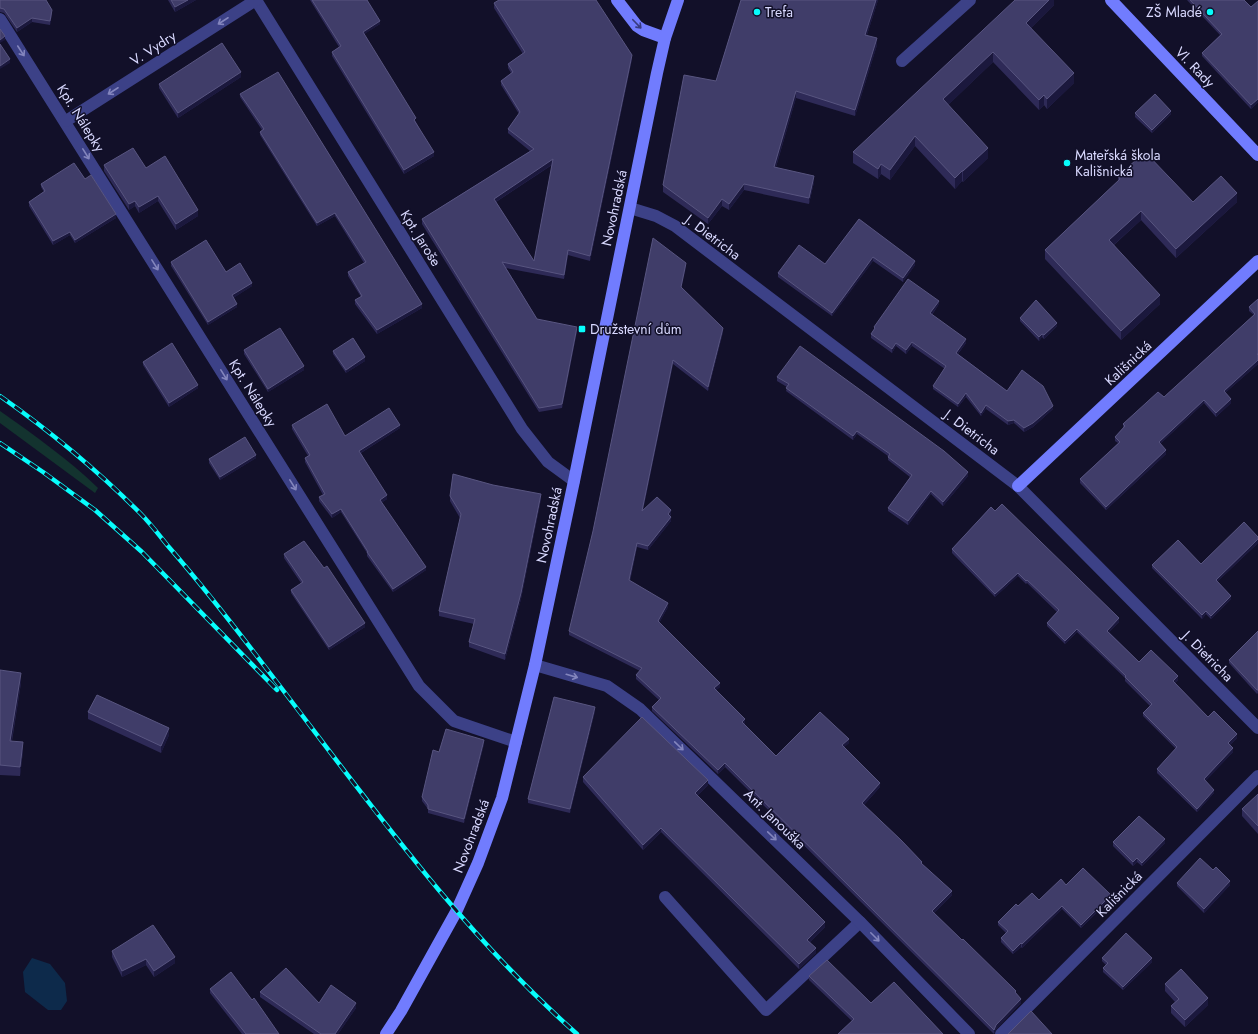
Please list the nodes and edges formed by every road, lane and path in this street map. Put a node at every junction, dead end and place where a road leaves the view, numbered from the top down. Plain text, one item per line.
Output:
1 (256, 0) edge
2 (617, 0) edge
3 (678, 0) edge
4 (970, 0) edge
5 (1111, 0) edge
6 (0, 18) edge
7 (665, 38) junction
8 (902, 61) dead end
9 (66, 121) junction
10 (1258, 155) edge
11 (630, 208) junction
12 (1258, 261) edge
13 (574, 481) junction
14 (1018, 486) junction
15 (535, 664) junction
16 (1258, 728) edge
17 (516, 742) junction
18 (1258, 776) edge
19 (665, 897) dead end
20 (860, 922) junction
21 (386, 1034) edge
22 (969, 1034) edge
23 (1000, 1034) edge

1 -> 9 street, V. Vydry
1 - 13 street, Kpt. Jaroše
2 -> 7 main road
3 - 7 main road, Novohradská
4 - 8 street
5 - 10 main road, Vl. Rady
6 -> 9 street, Kpt. Nálepky
7 - 11 main road, Novohradská
9 -> 17 street, Kpt. Nálepky
11 - 13 main road, Novohradská
11 - 14 street, J. Dietricha
12 - 14 main road, Kališnická
13 - 15 main road, Novohradská
14 - 16 street, J. Dietricha
15 - 17 main road, Novohradská
15 -> 20 street, Ant. Janouška
17 - 21 main road, Novohradská
18 - 23 street, Kališnická
19 - 20 street
20 -> 22 street, Ant. Janouška

